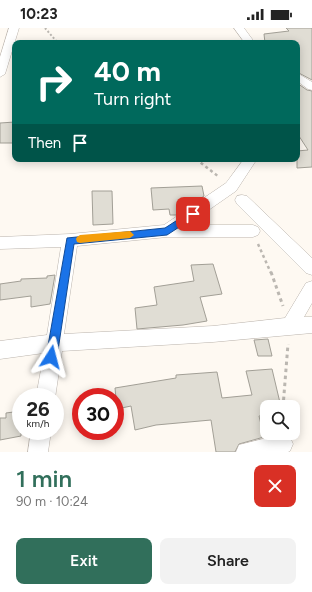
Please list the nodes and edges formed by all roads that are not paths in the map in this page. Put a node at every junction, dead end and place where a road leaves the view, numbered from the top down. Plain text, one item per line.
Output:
1 (14, 28) edge
2 (239, 28) edge
3 (248, 40) edge
4 (0, 74) edge
5 (300, 78) edge
6 (311, 86) edge
7 (249, 162) edge
8 (242, 200) dead end
9 (167, 231) junction
10 (253, 231) road end
11 (70, 240) junction
12 (0, 243) edge
13 (312, 268) edge
14 (312, 288) edge
15 (312, 325) edge
16 (290, 326) junction
17 (53, 343) junction
18 (0, 350) edge
19 (47, 388) edge
20 (40, 440) edge
21 (283, 444) dead end
22 (38, 452) edge
23 (246, 452) edge

1 - 4 street
2 - 3 street
5 - 6 street
7 - 9 street
8 - 13 street
9 - 10 street
9 - 11 street
11 - 12 street
11 - 17 street
14 - 16 street
15 - 16 street
16 - 17 street
17 - 18 street
17 - 19 street
20 - 22 street
21 - 23 street

